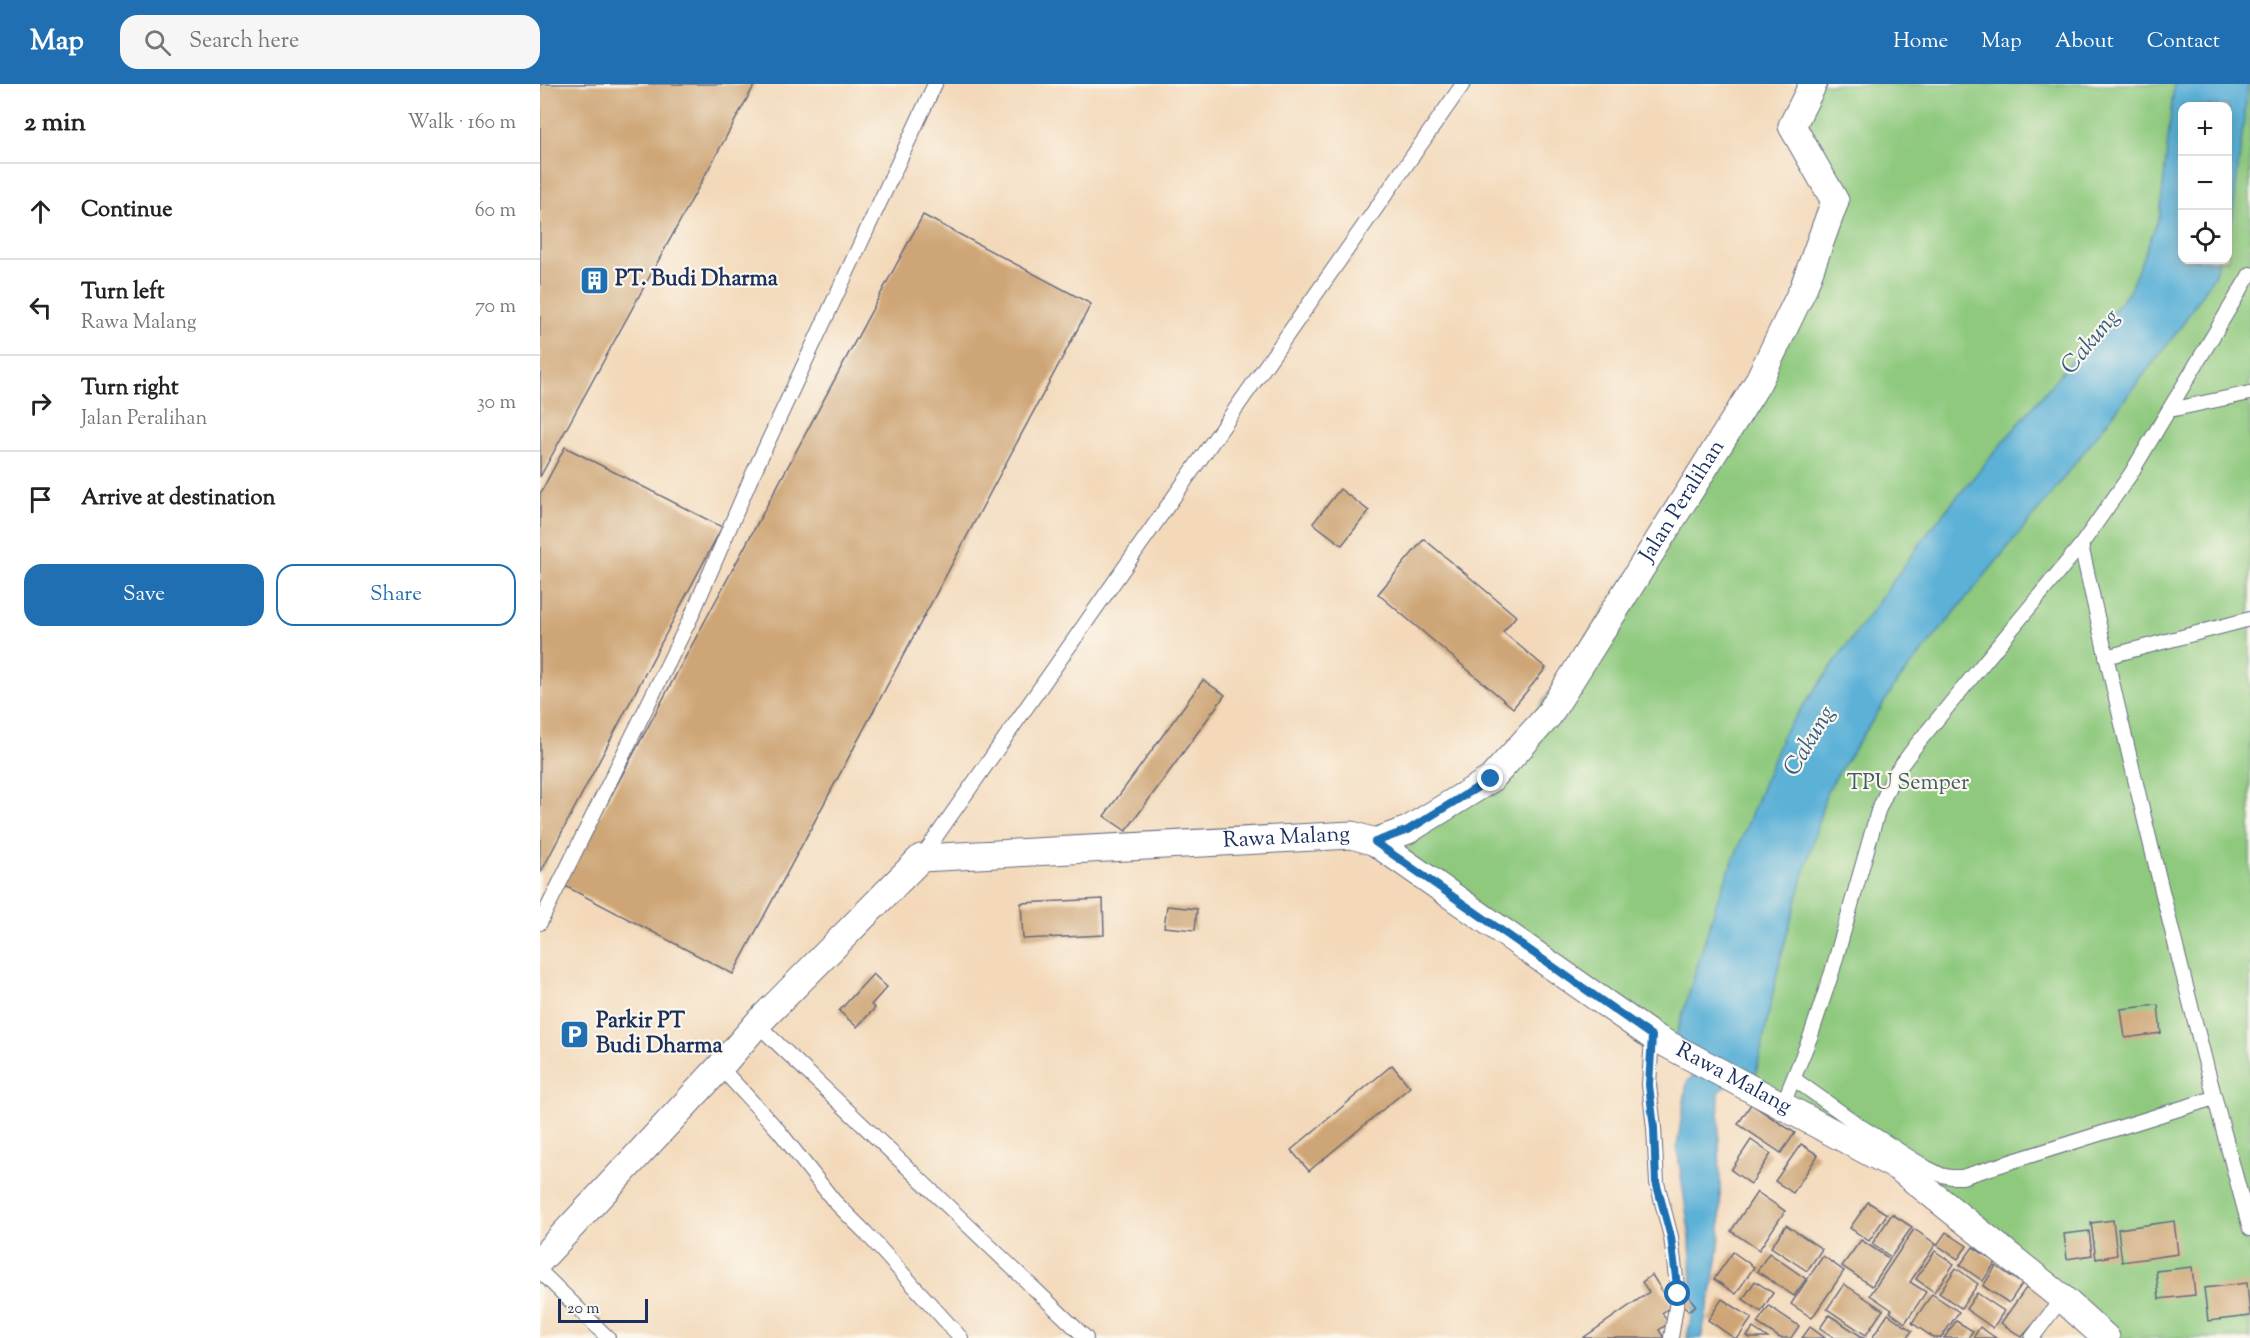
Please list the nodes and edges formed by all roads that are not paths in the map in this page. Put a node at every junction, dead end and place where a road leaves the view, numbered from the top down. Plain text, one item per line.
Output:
1 (935, 84) edge
2 (1463, 84) edge
3 (1813, 84) edge
4 (2250, 274) edge
5 (2250, 393) edge
6 (2170, 410) junction
7 (2081, 545) junction
8 (2250, 619) edge
9 (2106, 657) junction
10 (1375, 842) junction
11 (921, 858) junction
12 (540, 923) edge
13 (757, 1024) junction
14 (1659, 1039) junction
15 (720, 1067) junction
16 (1794, 1079) junction
17 (2214, 1098) junction
18 (1783, 1104) junction
19 (2250, 1229) edge
20 (540, 1260) edge
21 (540, 1272) edge
22 (2062, 1298) junction
23 (608, 1338) edge
24 (961, 1338) edge
25 (1086, 1338) edge
26 (1671, 1338) edge
27 (2032, 1338) edge
28 (2106, 1338) edge

1 - 12 lane
2 - 11 lane
3 - 10 street, Jalan Peralihan
4 - 6 lane
5 - 6 lane
6 - 7 lane
7 - 9 lane
7 - 16 lane
8 - 9 lane
9 - 17 lane
10 - 11 street, Rawa Malang
10 - 14 street, Rawa Malang
11 - 13 street
13 - 15 street
13 - 25 lane
14 - 18 street, Rawa Malang
14 - 26 lane
15 - 20 street
15 - 24 lane
16 - 17 lane
16 - 18 lane
17 - 19 lane
18 - 22 street, Rawa Malang
21 - 23 lane
22 - 27 lane
22 - 28 street, Rawa Malang

